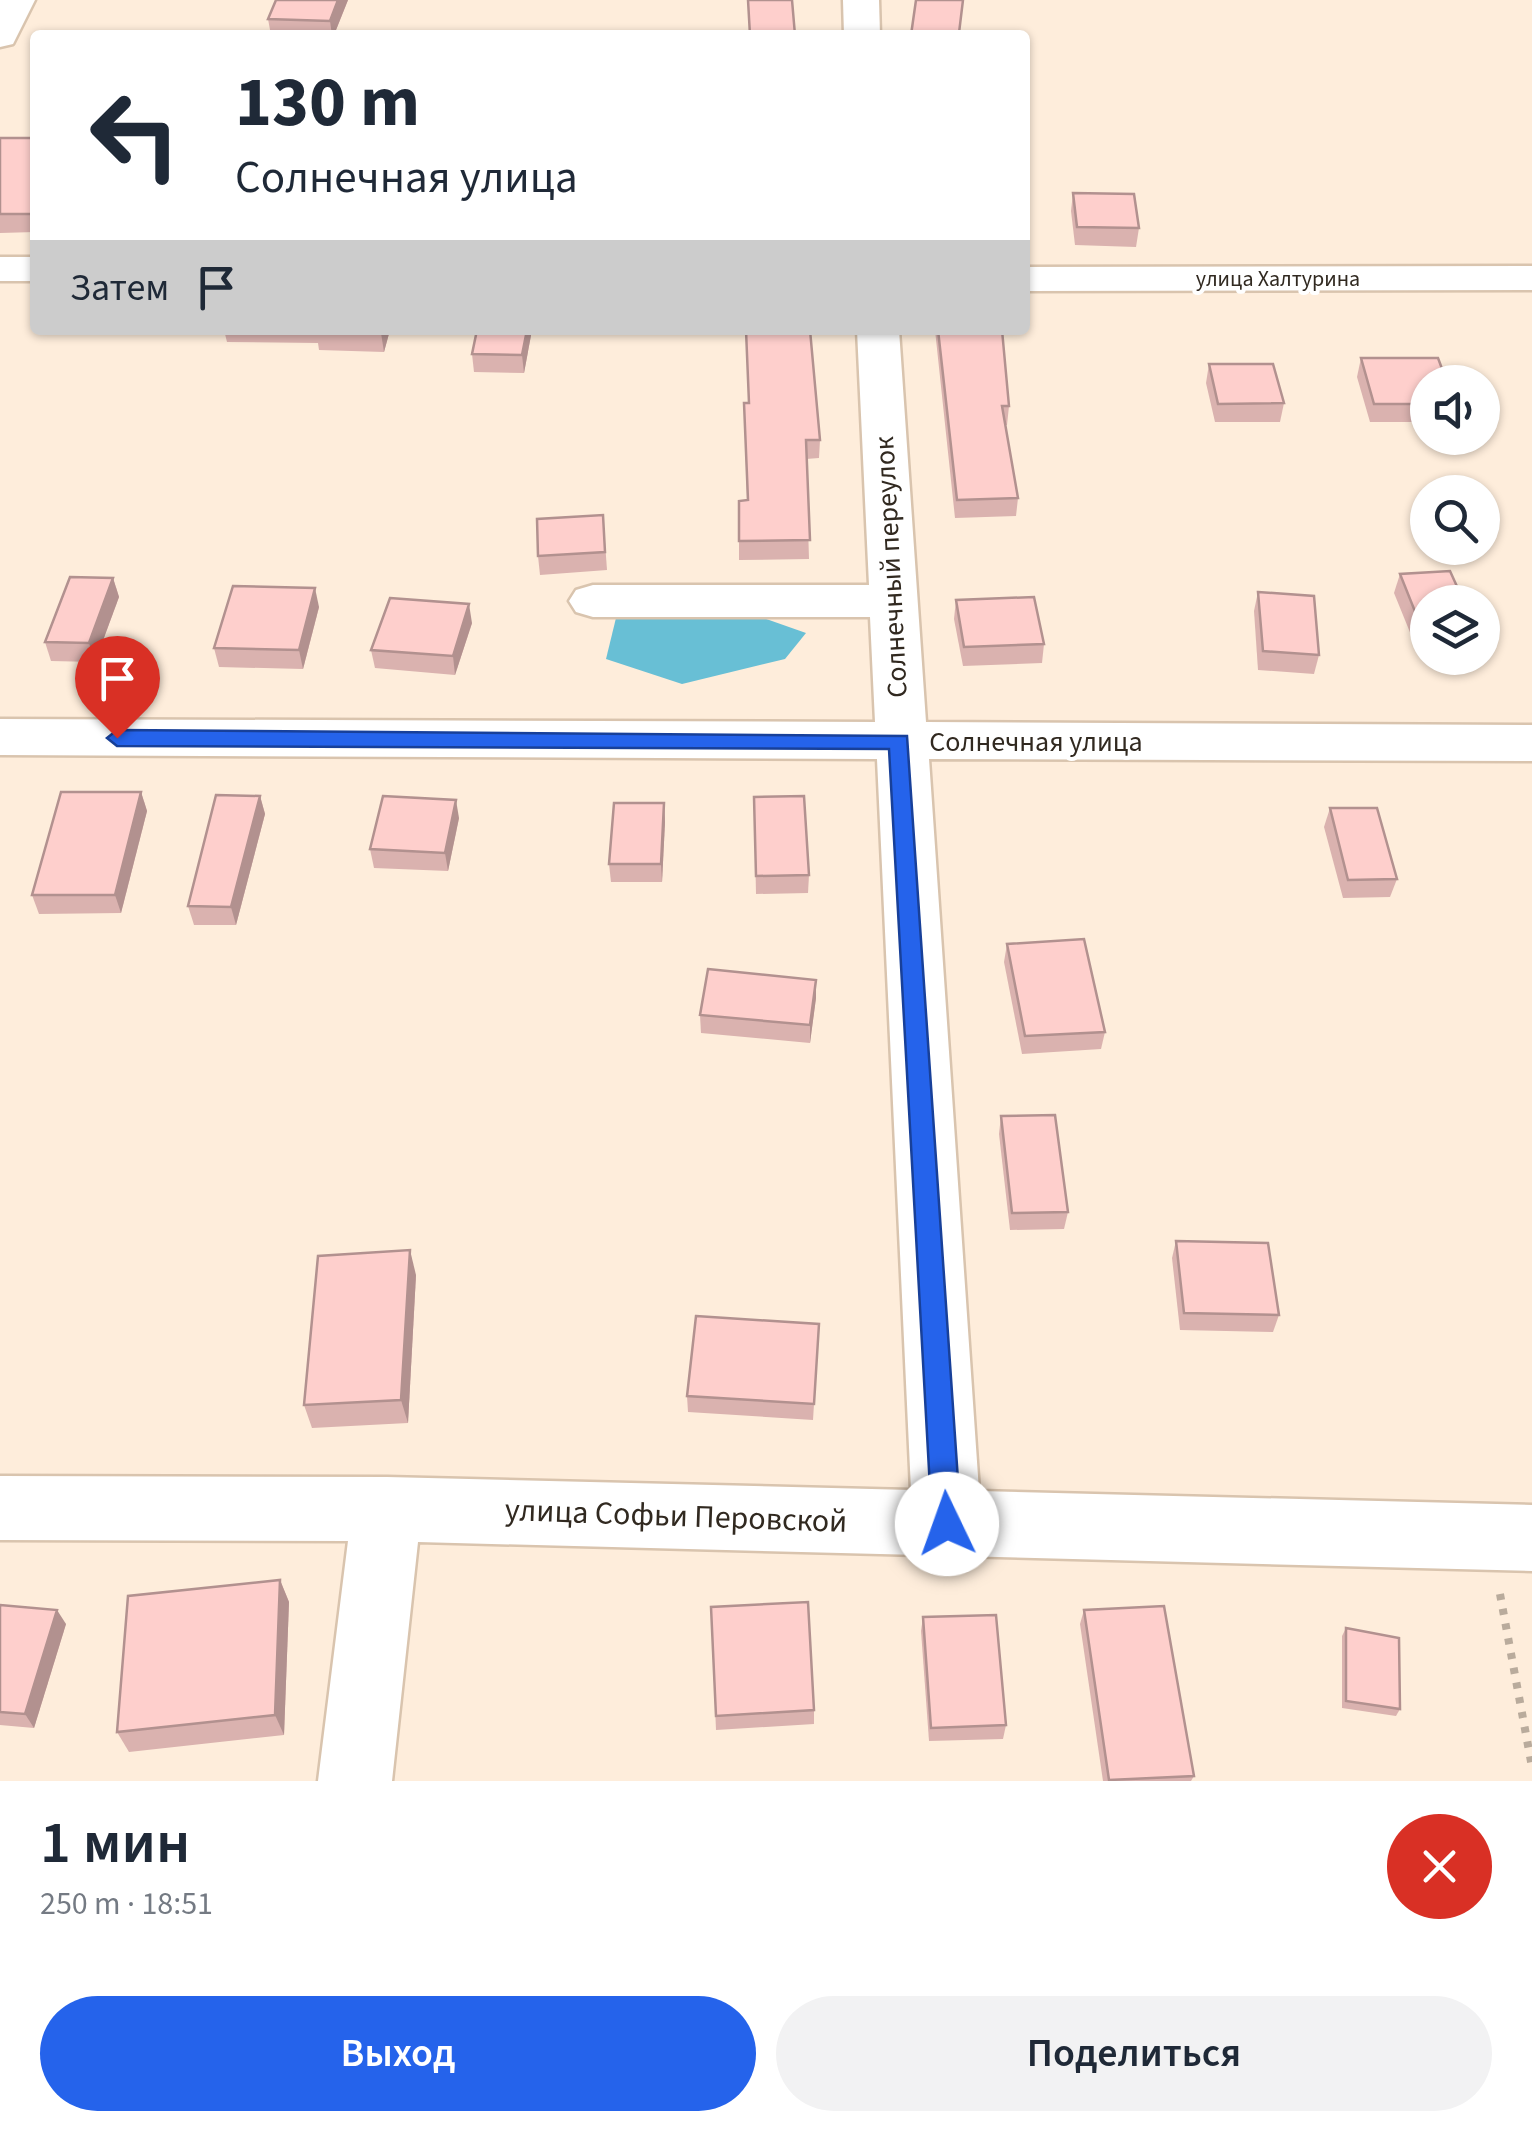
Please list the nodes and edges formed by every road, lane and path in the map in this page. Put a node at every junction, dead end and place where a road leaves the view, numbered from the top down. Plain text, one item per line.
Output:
1 (17, 0) edge
2 (860, 0) edge
3 (862, 30) edge
4 (0, 36) edge
5 (0, 268) edge
6 (30, 269) edge
7 (1532, 278) edge
8 (1030, 279) edge
9 (878, 335) edge
10 (894, 601) junction
11 (592, 602) dead end
12 (0, 738) edge
13 (899, 741) junction
14 (1532, 743) edge
15 (0, 1508) edge
16 (386, 1508) junction
17 (947, 1524) junction
18 (1511, 1538) edge
19 (1532, 1767) edge
20 (355, 1781) edge

1 - 4 street
2 - 3 street
5 - 6 street
7 - 8 street, улица Халтурина
9 - 10 street, Солнечный переулок
10 - 11 street
10 - 13 street, Солнечный переулок
12 - 13 street, Солнечная улица
13 - 14 street, Солнечная улица
13 - 17 street, Солнечный переулок
15 - 16 street, улица Софьи Перовской
16 - 17 street, улица Софьи Перовской
16 - 20 street
17 - 18 street, улица Софьи Перовской
18 - 19 path

